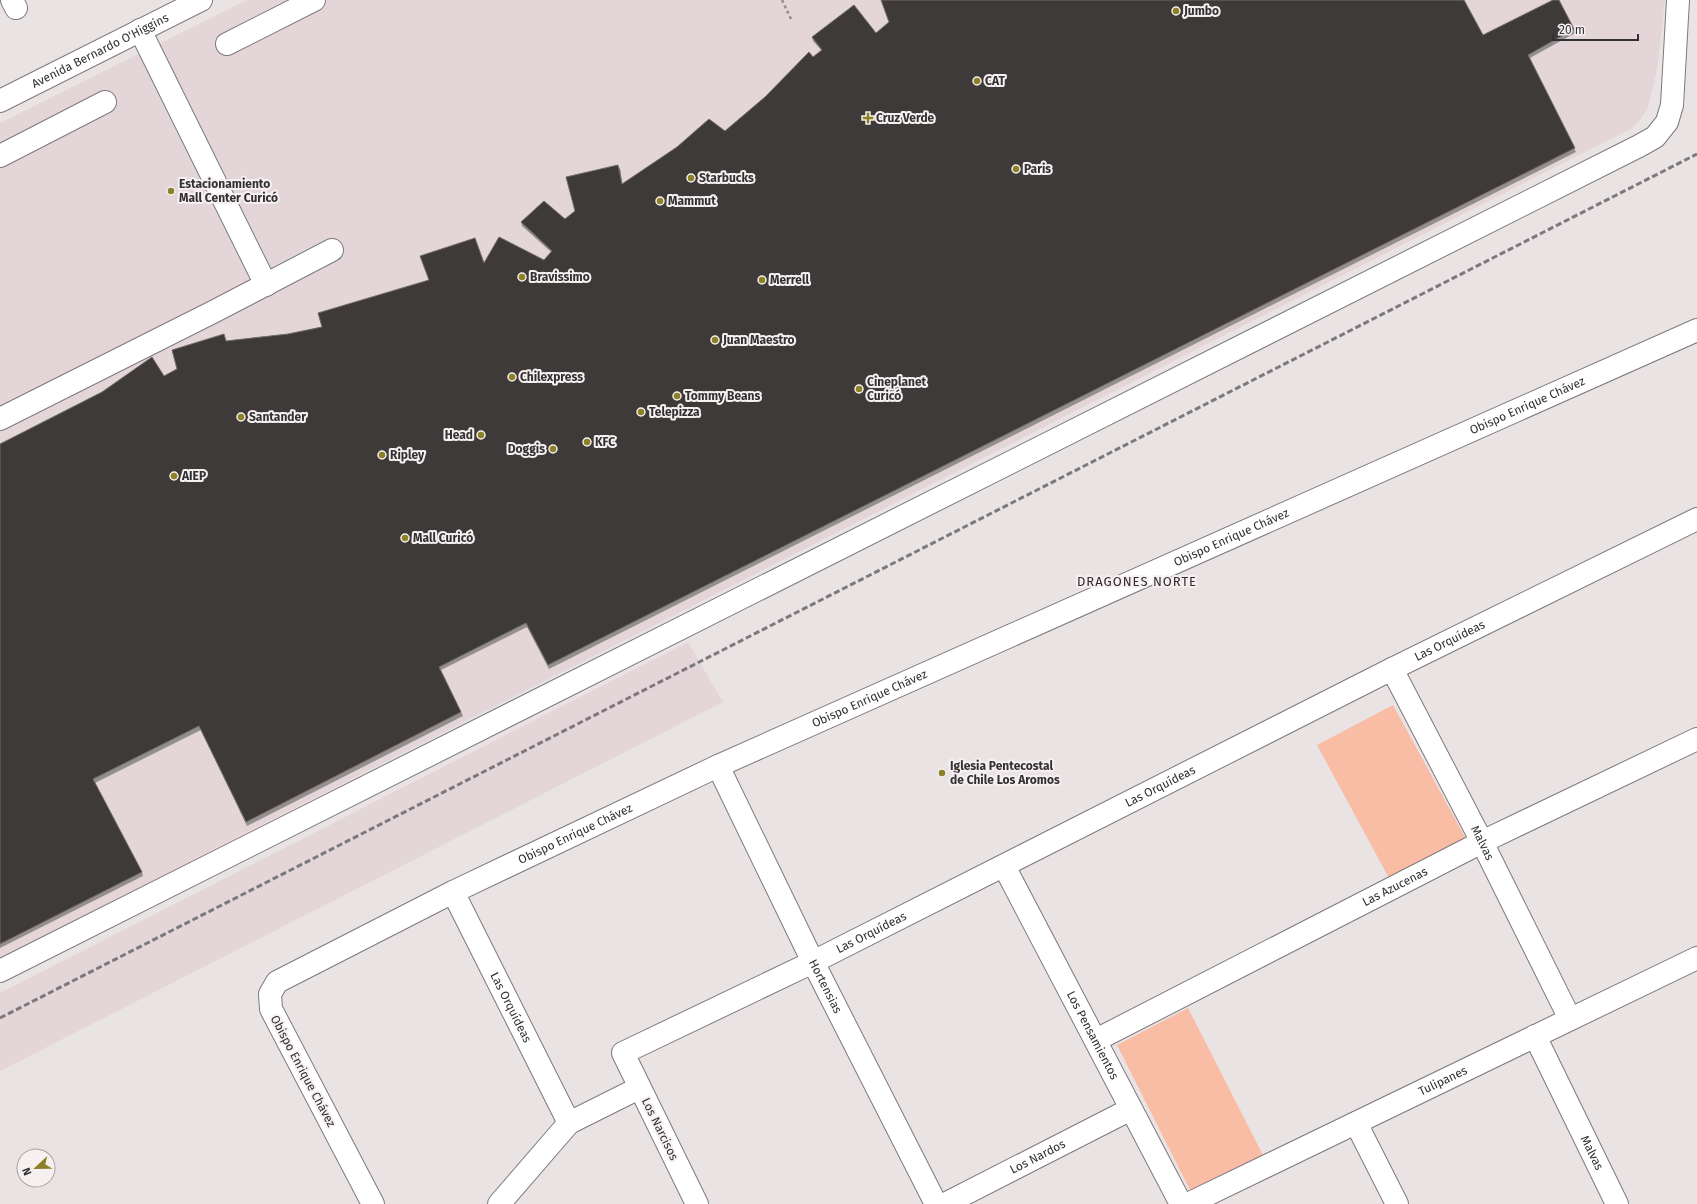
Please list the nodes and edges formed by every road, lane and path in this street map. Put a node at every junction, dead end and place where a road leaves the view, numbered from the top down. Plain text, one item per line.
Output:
1 (201, 0) edge
2 (314, 0) edge
3 (782, 0) edge
4 (1678, 0) edge
5 (791, 19) dead end
6 (140, 30) junction
7 (227, 44) dead end
8 (0, 101) edge
9 (105, 102) dead end
10 (0, 156) edge
11 (332, 250) dead end
12 (266, 285) junction
13 (1695, 335) edge
14 (0, 419) edge
15 (1697, 519) edge
16 (1392, 668) junction
17 (1697, 738) edge
18 (718, 766) junction
19 (1482, 842) junction
20 (1004, 866) junction
21 (453, 892) junction
22 (1697, 958) edge
23 (813, 962) junction
24 (0, 971) edge
25 (1570, 1019) junction
26 (1536, 1036) junction
27 (1096, 1040) junction
28 (623, 1053) joint
29 (640, 1088) junction
30 (1131, 1109) junction
31 (569, 1123) junction
32 (1356, 1123) junction
33 (373, 1204) edge
34 (499, 1204) edge
35 (696, 1204) edge
36 (936, 1204) edge
37 (945, 1204) edge
38 (1181, 1204) edge
39 (1188, 1204) edge
40 (1397, 1204) edge
41 (1617, 1204) edge

1 - 6 street, Avenida Bernardo O'Higgins
2 - 7 street
3 - 5 path
4 - 24 street
6 - 8 street, Avenida Bernardo O'Higgins
6 - 12 street
9 - 10 street
11 - 12 street
12 - 14 street
13 - 18 street, Obispo Enrique Chávez
15 - 16 street, Las Orquídeas
16 - 19 street, Malvas
16 - 20 street, Las Orquídeas
17 - 19 street, Las Azucenas
18 - 21 street, Obispo Enrique Chávez
18 - 23 street, Hortensias
19 - 25 street, Malvas
19 - 27 street, Las Azucenas
20 - 23 street, Las Orquídeas
20 - 27 street, Los Pensamientos
21 - 31 street, Las Orquídeas
21 - 33 street, Obispo Enrique Chávez
22 - 25 street, Tulipanes
23 - 28 street, Las Orquídeas
23 - 36 street, Hortensias
25 - 26 street, Tulipanes
26 - 32 street, Tulipanes
26 - 41 street, Malvas
27 - 30 street, Los Pensamientos
28 - 29 street, Los Narcisos
29 - 31 street
29 - 35 street, Los Narcisos
30 - 37 street, Los Nardos
30 - 38 street, Los Pensamientos
31 - 34 street
32 - 39 street, Tulipanes
32 - 40 street

